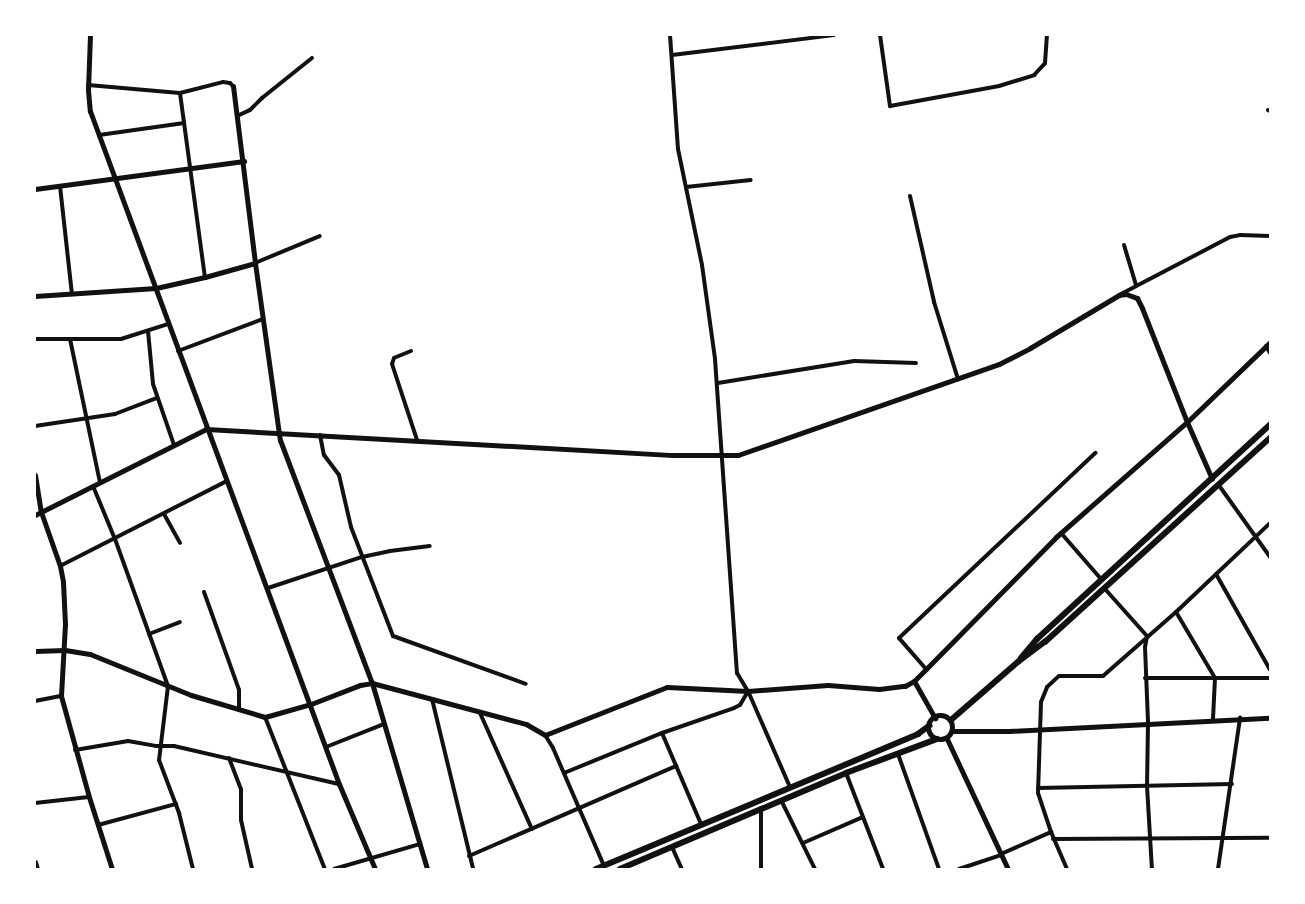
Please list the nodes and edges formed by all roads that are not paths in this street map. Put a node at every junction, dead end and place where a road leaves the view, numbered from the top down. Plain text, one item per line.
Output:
1 (90, 35) edge
2 (670, 35) edge
3 (834, 35) edge
4 (880, 35) edge
5 (1047, 35) edge
6 (672, 55) junction
7 (312, 58) dead end
8 (88, 84) junction
9 (233, 86) joint
10 (180, 93) junction
11 (237, 116) junction
12 (184, 123) junction
13 (99, 135) junction
14 (244, 162) junction
15 (191, 169) junction
16 (116, 179) junction
17 (751, 180) dead end
18 (60, 186) junction
19 (686, 187) junction
20 (35, 189) edge
21 (910, 196) dead end
22 (320, 236) dead end
23 (1270, 236) edge
24 (1124, 245) dead end
25 (254, 263) junction
26 (205, 278) junction
27 (1136, 285) junction
28 (156, 288) junction
29 (72, 294) junction
30 (1119, 295) junction
31 (35, 296) edge
32 (262, 319) junction
33 (168, 324) junction
34 (148, 331) junction
35 (35, 339) edge
36 (70, 339) junction
37 (1268, 344) edge
38 (178, 350) junction
39 (411, 351) dead end
40 (1270, 353) edge
41 (916, 363) dead end
42 (958, 379) junction
43 (718, 383) junction
44 (158, 398) junction
45 (87, 419) junction
46 (1186, 422) junction
47 (1270, 425) edge
48 (35, 426) edge
49 (206, 429) junction
50 (278, 432) junction
51 (320, 435) junction
52 (1270, 438) edge
53 (417, 440) junction
54 (174, 445) junction
55 (1095, 453) dead end
56 (723, 457) junction
57 (35, 475) edge
58 (1212, 479) junction
59 (227, 481) junction
60 (100, 483) junction
61 (1218, 484) junction
62 (93, 486) junction
63 (40, 512) junction
64 (164, 514) junction
65 (35, 515) edge
66 (1270, 523) edge
67 (1061, 533) junction
68 (1257, 536) junction
69 (115, 539) junction
70 (180, 543) dead end
71 (430, 546) dead end
72 (362, 557) junction
73 (1270, 557) edge
74 (60, 566) junction
75 (328, 567) junction
76 (1216, 574) junction
77 (1101, 580) junction
78 (268, 588) junction
79 (1105, 588) junction
80 (204, 592) dead end
81 (1176, 612) junction
82 (180, 622) dead end
83 (149, 634) junction
84 (1147, 636) junction
85 (65, 650) junction
86 (35, 651) edge
87 (1018, 662) junction
88 (926, 669) junction
89 (1270, 670) edge
90 (1146, 678) junction
91 (1215, 678) junction
92 (1270, 678) edge
93 (914, 681) junction
94 (372, 683) junction
95 (526, 684) dead end
96 (168, 686) junction
97 (748, 691) junction
98 (61, 696) junction
99 (432, 699) junction
100 (35, 701) edge
101 (311, 704) junction
102 (239, 709) junction
103 (480, 713) junction
104 (265, 717) junction
105 (935, 718) junction
106 (1240, 718) junction
107 (1270, 718) edge
108 (1213, 719) junction
109 (951, 720) junction
110 (1148, 722) junction
111 (384, 724) junction
112 (929, 726) junction
113 (1040, 729) junction
114 (954, 731) junction
115 (662, 733) junction
116 (545, 735) junction
117 (947, 739) junction
118 (936, 740) junction
119 (326, 746) junction
120 (160, 747) junction
121 (75, 750) junction
122 (897, 753) junction
123 (229, 758) junction
124 (676, 766) junction
125 (286, 771) junction
126 (564, 773) junction
127 (846, 773) junction
128 (339, 784) junction
129 (1232, 784) junction
130 (1147, 786) junction
131 (790, 787) junction
132 (1038, 788) junction
133 (89, 798) junction
134 (781, 800) junction
135 (35, 803) edge
136 (176, 804) junction
137 (761, 808) junction
138 (580, 809) junction
139 (863, 818) junction
140 (701, 824) junction
141 (98, 826) junction
142 (532, 829) junction
143 (1051, 832) junction
144 (1151, 838) junction
145 (1222, 838) junction
146 (1270, 838) edge
147 (1053, 839) junction
148 (420, 844) junction
149 (802, 844) junction
150 (672, 847) junction
151 (1001, 854) junction
152 (469, 856) junction
153 (370, 859) junction
154 (35, 862) edge
155 (604, 866) junction
156 (37, 869) edge
157 (112, 869) edge
158 (193, 869) edge
159 (252, 869) edge
160 (325, 869) edge
161 (334, 869) edge
162 (375, 869) edge
163 (428, 869) edge
164 (473, 869) edge
165 (596, 869) edge
166 (620, 869) edge
167 (682, 869) edge
168 (761, 869) edge
169 (815, 869) edge
170 (883, 869) edge
171 (939, 869) edge
172 (959, 869) edge
173 (1008, 869) edge
174 (1067, 869) edge
175 (1152, 869) edge
176 (1218, 869) edge

1 - 8 street
2 - 6 street
3 - 6 street
4 - 5 street
6 - 19 street
7 - 11 street
8 - 10 street
8 - 13 street
9 - 10 street
9 - 11 street
10 - 12 street
11 - 14 street
12 - 13 street
12 - 15 street
13 - 16 street
14 - 15 street
14 - 25 street
15 - 16 street
15 - 26 street
16 - 18 street
16 - 28 street
17 - 19 street
18 - 20 street
18 - 29 street
19 - 43 street
21 - 42 street
22 - 25 street
23 - 27 street
24 - 27 street
25 - 26 street
25 - 32 street
26 - 28 street
27 - 30 street
28 - 29 street
28 - 33 street
29 - 31 street
30 - 42 street
30 - 46 street
32 - 38 street
32 - 50 street
33 - 34 street
33 - 38 street
34 - 36 street
34 - 44 street
35 - 36 street
36 - 45 street
37 - 40 street
37 - 46 street
38 - 49 street
39 - 53 street
41 - 43 street
42 - 56 street
43 - 56 street
44 - 45 street
44 - 54 street
45 - 48 street
45 - 60 street
46 - 58 street
46 - 67 street
47 - 58 main road
49 - 50 street
49 - 54 street
49 - 59 street
50 - 51 street
50 - 75 street
51 - 53 street
51 - 72 street
52 - 61 main road
53 - 56 street
54 - 60 street
55 - 88 street
56 - 97 street
57 - 63 street
58 - 77 main road
59 - 64 street
59 - 78 street
60 - 62 street
61 - 68 street
61 - 79 main road
62 - 63 street
62 - 69 street
63 - 65 street
63 - 74 street
64 - 69 street
64 - 70 street
66 - 68 street
67 - 77 street
67 - 88 street
68 - 73 street
68 - 76 street
69 - 74 street
69 - 83 street
71 - 72 street
72 - 75 street
72 - 95 street
74 - 85 street
75 - 78 street
75 - 94 street
76 - 81 street
76 - 89 street
77 - 87 main road
78 - 101 street
79 - 84 street
79 - 87 main road
80 - 102 street
81 - 84 street
81 - 91 street
82 - 83 street
83 - 96 street
84 - 90 street
84 - 113 street
85 - 86 street
85 - 96 street
85 - 98 street
87 - 109 main road
88 - 93 street
90 - 91 street
90 - 110 street
91 - 92 street
91 - 108 street
93 - 97 street
93 - 105 street
94 - 99 street
94 - 101 street
94 - 111 street
96 - 102 street
96 - 120 street
97 - 115 street
97 - 116 street
97 - 131 street
98 - 100 street
98 - 121 street
99 - 103 street
99 - 152 street
101 - 104 street
101 - 119 street
102 - 104 street
103 - 116 street
103 - 142 street
104 - 125 street
105 - 109 main road
105 - 112 main road
106 - 107 street
106 - 108 street
106 - 129 street
108 - 110 street
109 - 114 main road
110 - 113 street
110 - 130 street
111 - 119 street
111 - 148 street
112 - 118 main road
112 - 131 main road
113 - 114 street
113 - 132 street
114 - 117 main road
115 - 124 street
115 - 126 street
116 - 126 street
117 - 118 main road
117 - 151 street
118 - 122 main road
119 - 128 street
120 - 121 street
120 - 123 street
120 - 136 street
121 - 133 street
122 - 127 main road
122 - 171 street
123 - 125 street
123 - 159 street
124 - 138 street
124 - 140 street
125 - 128 street
125 - 160 street
126 - 138 street
127 - 134 main road
127 - 139 street
128 - 153 street
129 - 130 street
129 - 145 street
130 - 132 street
130 - 144 street
131 - 140 main road
132 - 143 street
133 - 135 street
133 - 141 street
134 - 137 main road
134 - 149 street
136 - 141 street
136 - 158 street
137 - 150 main road
137 - 168 street
138 - 142 street
138 - 155 street
139 - 149 street
139 - 170 street
140 - 155 main road
141 - 157 street
142 - 152 street
143 - 147 street
143 - 151 street
144 - 145 street
144 - 147 street
144 - 175 street
145 - 146 street
145 - 176 street
147 - 174 street
148 - 153 street
148 - 163 street
149 - 169 street
150 - 166 main road
150 - 167 street
151 - 172 street
151 - 173 street
152 - 164 street
153 - 161 street
153 - 162 street
154 - 156 street
155 - 165 main road

